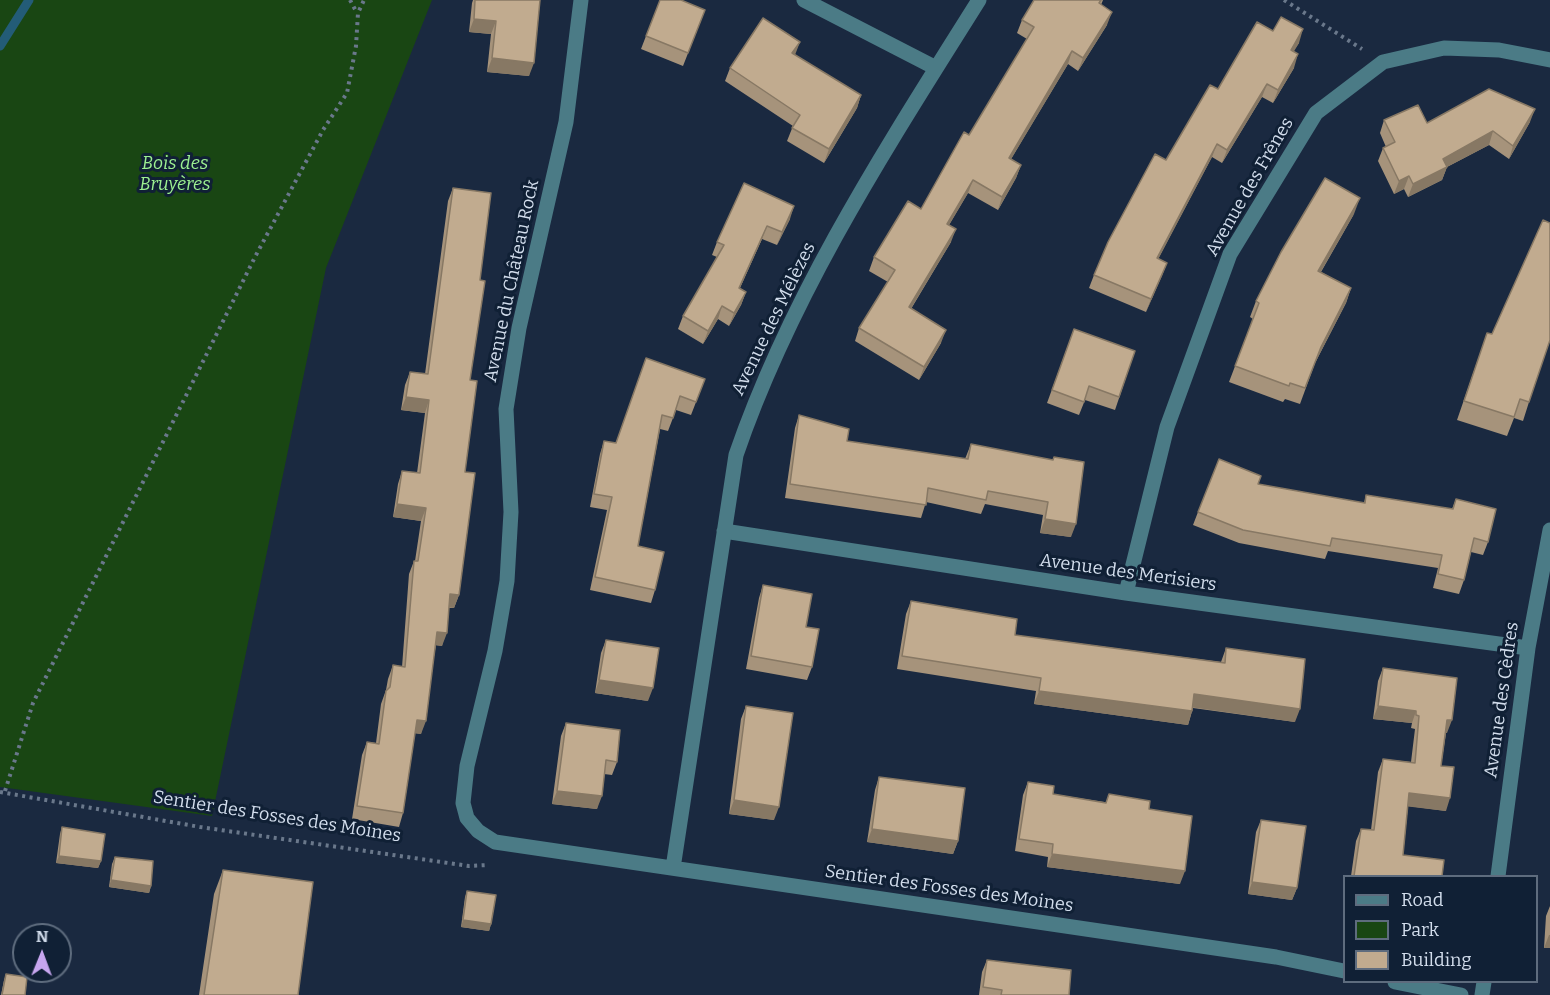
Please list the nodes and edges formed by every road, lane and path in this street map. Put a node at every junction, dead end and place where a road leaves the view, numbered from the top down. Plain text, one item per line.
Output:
1 (350, 0) edge
2 (364, 0) edge
3 (581, 0) edge
4 (804, 0) edge
5 (979, 0) edge
6 (1284, 0) edge
7 (358, 13) junction
8 (1550, 60) edge
9 (1383, 62) junction
10 (936, 68) junction
11 (1550, 530) edge
12 (724, 531) junction
13 (1126, 593) junction
14 (1528, 648) junction
15 (6, 791) junction
16 (0, 792) edge
17 (467, 818) joint
18 (499, 864) dead end
19 (673, 868) junction
20 (1498, 875) edge
21 (1343, 971) edge
22 (1404, 983) edge
23 (1461, 995) edge

1 - 7 path
2 - 7 path
3 - 17 street, Avenue du Château Rock
4 - 10 street
5 - 10 street, Avenue des Mélèzes
6 - 9 path
7 - 15 path
8 - 9 street, Avenue des Frênes
9 - 13 street, Avenue des Frênes
10 - 12 street, Avenue des Mélèzes
11 - 14 street, Avenue des Cèdres
12 - 13 street, Avenue des Merisiers
12 - 19 street, Avenue des Mélèzes
13 - 14 street, Avenue des Merisiers
14 - 20 street, Avenue des Cèdres
15 - 16 path, Sentier des Fosses des Moines
15 - 18 path, Sentier des Fosses des Moines
17 - 19 street, Sentier des Fosses des Moines
19 - 21 street, Sentier des Fosses des Moines
22 - 23 street

